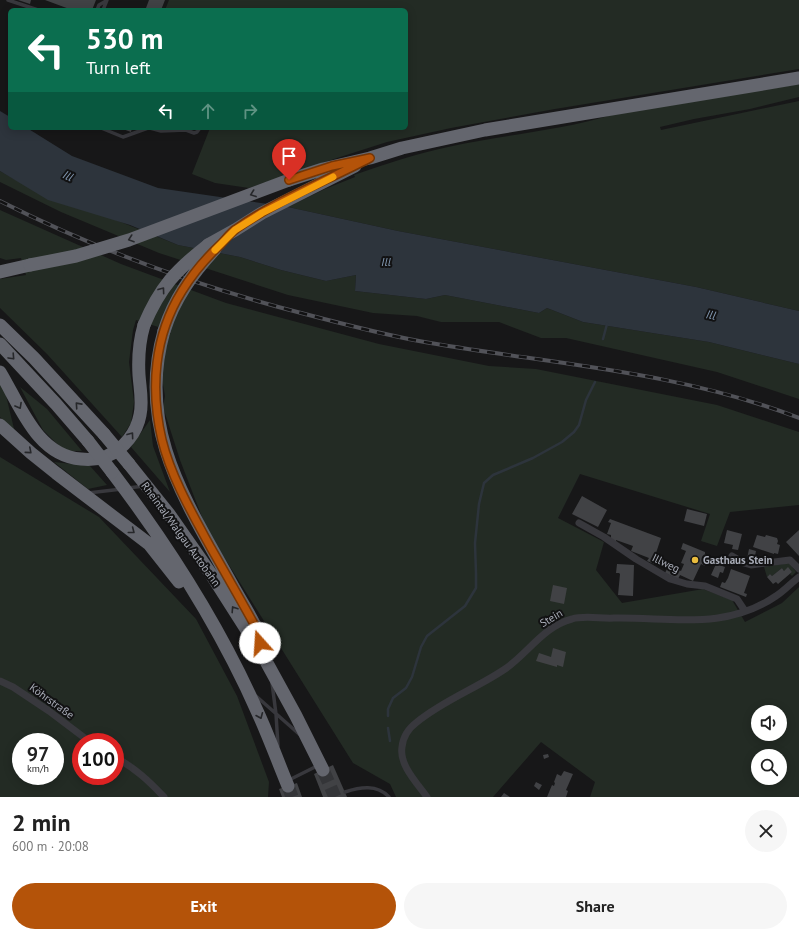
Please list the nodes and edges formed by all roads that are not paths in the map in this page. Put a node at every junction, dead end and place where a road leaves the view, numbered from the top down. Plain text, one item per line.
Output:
1 (8, 0) edge
2 (107, 0) edge
3 (32, 8) edge
4 (98, 8) edge
5 (799, 78) edge
6 (106, 130) edge
7 (143, 130) edge
8 (157, 130) edge
9 (186, 130) edge
10 (186, 130) edge
11 (198, 130) edge
12 (370, 158) junction
13 (235, 230) junction
14 (0, 265) edge
15 (30, 265) junction
16 (0, 272) edge
17 (0, 325) edge
18 (0, 344) edge
19 (0, 372) edge
20 (0, 425) edge
21 (147, 486) junction
22 (125, 488) junction
23 (84, 494) junction
24 (579, 523) dead end
25 (732, 556) dead end
26 (799, 569) edge
27 (799, 577) edge
28 (206, 611) junction
29 (745, 611) junction
30 (262, 654) junction
31 (270, 668) junction
32 (0, 681) edge
33 (246, 687) junction
34 (276, 714) junction
35 (78, 733) edge
36 (309, 743) junction
37 (124, 762) edge
38 (279, 763) junction
39 (321, 767) joint
40 (287, 784) joint
41 (345, 792) dead end
42 (164, 797) edge
43 (389, 797) edge
44 (427, 797) edge

1 - 3 lane
2 - 4 lane
5 - 12 highway
6 - 7 lane
8 - 9 lane
10 - 11 lane
12 - 13 highway
12 -> 15 highway, bridge
19 -> 13 highway, bridge
13 - 30 highway, bridge
14 - 15 highway
15 - 16 highway
21 -> 17 highway, Rheintal/Walgau Autobahn, bridge
18 -> 22 highway, Rheintal/Walgau Autobahn, bridge
20 -> 23 highway
21 - 22 lane
30 -> 21 highway, Rheintal/Walgau Autobahn
22 - 23 lane
22 - 28 highway, Rheintal/Walgau Autobahn
23 -> 28 highway
24 - 29 street, Illweg
25 - 26 street
27 - 29 street, Stein
28 - 33 highway, Rheintal/Walgau Autobahn
29 - 44 street, Stein
30 - 31 highway, Rheintal/Walgau Autobahn
31 - 34 lane
31 - 36 highway, Rheintal/Walgau Autobahn
32 - 35 street, Köhrstraße
33 - 34 lane
33 -> 38 highway, Rheintal/Walgau Autobahn
34 - 36 lane
34 - 38 lane
36 - 39 highway, Rheintal/Walgau Autobahn
37 - 42 street
38 - 40 highway, Rheintal/Walgau Autobahn
39 - 40 lane
41 - 43 lane

